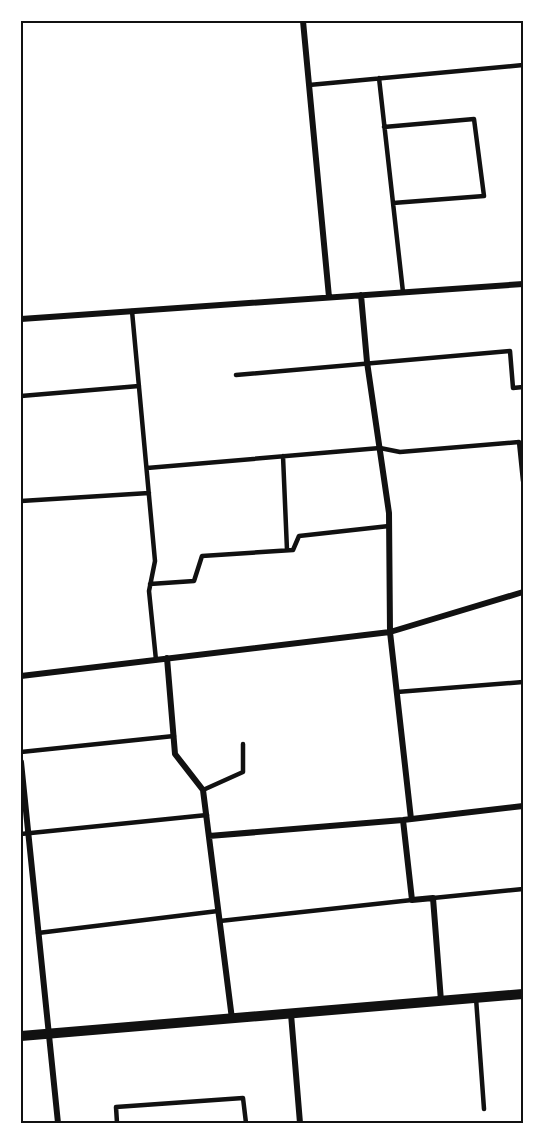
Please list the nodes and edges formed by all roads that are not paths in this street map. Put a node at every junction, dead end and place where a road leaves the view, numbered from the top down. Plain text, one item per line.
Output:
1 (303, 21) edge
2 (523, 65) edge
3 (379, 78) junction
4 (309, 85) junction
5 (384, 127) junction
6 (393, 203) junction
7 (523, 284) edge
8 (403, 292) junction
9 (361, 295) junction
10 (329, 297) junction
11 (132, 311) junction
12 (21, 319) edge
13 (368, 362) junction
14 (236, 375) dead end
15 (139, 386) junction
16 (523, 387) edge
17 (21, 396) edge
18 (380, 448) junction
19 (283, 456) junction
20 (147, 468) junction
21 (523, 481) edge
22 (149, 493) junction
23 (21, 501) edge
24 (389, 526) junction
25 (287, 550) junction
26 (150, 584) junction
27 (523, 592) edge
28 (390, 632) junction
29 (167, 658) junction
30 (156, 660) junction
31 (21, 676) edge
32 (523, 682) edge
33 (397, 692) junction
34 (174, 736) junction
35 (243, 744) dead end
36 (21, 752) edge
37 (21, 762) edge
38 (203, 790) junction
39 (523, 806) edge
40 (207, 815) junction
41 (411, 819) junction
42 (403, 820) junction
43 (24, 833) edge
44 (209, 836) junction
45 (523, 889) edge
46 (433, 898) junction
47 (412, 900) junction
48 (219, 911) junction
49 (220, 921) junction
50 (38, 933) junction
51 (523, 994) edge
52 (476, 998) junction
53 (441, 1001) junction
54 (291, 1014) junction
55 (232, 1019) junction
56 (50, 1034) junction
57 (21, 1036) edge
58 (484, 1109) dead end
59 (58, 1123) edge
60 (117, 1123) edge
61 (246, 1123) edge
62 (300, 1123) edge

1 - 4 street
2 - 3 lane
3 - 4 lane
3 - 5 lane
4 - 10 street
5 - 6 lane
5 - 6 lane
6 - 8 lane
7 - 8 street
8 - 9 street
9 - 10 street
9 - 13 street
10 - 11 street
11 - 12 street
11 - 15 lane
13 - 14 lane
13 - 16 lane
13 - 18 street
15 - 17 lane
15 - 20 lane
18 - 19 lane
18 - 21 lane
18 - 24 street
19 - 20 lane
19 - 25 lane
20 - 22 lane
22 - 23 lane
22 - 26 lane
24 - 25 lane
24 - 28 street
25 - 26 lane
26 - 30 lane
27 - 28 street
28 - 29 street
28 - 33 street
29 - 30 street
29 - 34 street
30 - 31 street
32 - 33 lane
33 - 41 street
34 - 36 lane
34 - 38 street
35 - 38 lane
37 - 43 street
38 - 40 street
39 - 41 street
40 - 43 lane
40 - 44 street
41 - 42 street
42 - 44 street
42 - 47 street
43 - 50 street
44 - 48 street
45 - 46 lane
46 - 47 street
46 - 53 street
47 - 49 lane
48 - 49 street
48 - 50 lane
49 - 55 street
50 - 56 street
51 - 52 street
52 - 53 street
52 - 58 lane
53 - 54 street
54 - 55 street
54 - 62 street
55 - 56 street
56 - 57 street
56 - 59 street
60 - 61 lane

